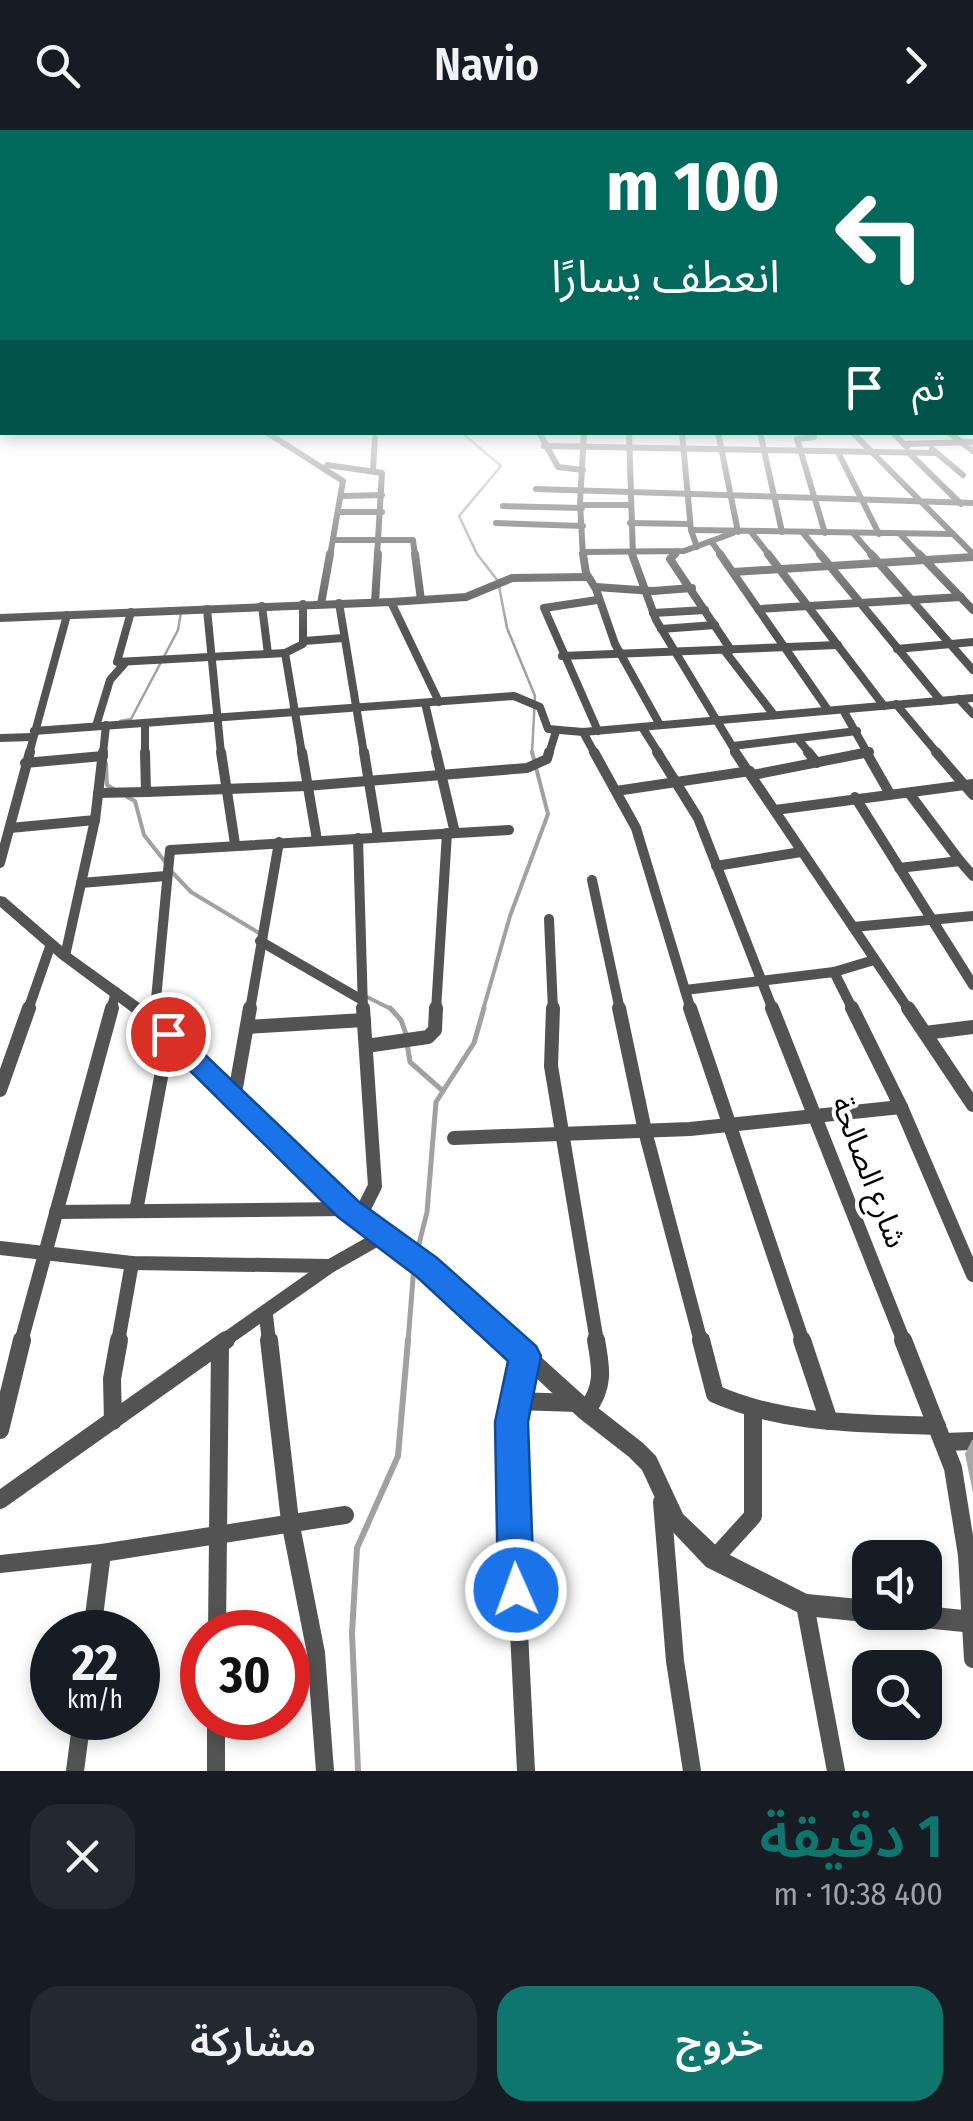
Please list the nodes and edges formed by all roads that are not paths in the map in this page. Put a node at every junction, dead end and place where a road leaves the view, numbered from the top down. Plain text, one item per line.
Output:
1 (341, 479) edge
2 (382, 479) edge
3 (583, 479) edge
4 (629, 479) edge
5 (687, 479) edge
6 (728, 479) edge
7 (770, 479) edge
8 (810, 479) edge
9 (851, 479) edge
10 (899, 479) edge
11 (934, 479) edge
12 (536, 489) dead end
13 (582, 492) junction
14 (629, 493) junction
15 (382, 495) junction
16 (688, 495) junction
17 (342, 496) junction
18 (731, 496) junction
19 (774, 498) junction
20 (817, 500) junction
21 (863, 502) junction
22 (973, 503) edge
23 (924, 504) junction
24 (959, 504) junction
25 (629, 505) junction
26 (503, 506) dead end
27 (582, 506) junction
28 (338, 512) junction
29 (382, 512) junction
30 (973, 517) edge
31 (496, 523) dead end
32 (630, 523) junction
33 (583, 526) junction
34 (690, 527) junction
35 (751, 532) junction
36 (782, 532) junction
37 (803, 532) junction
38 (736, 533) junction
39 (826, 533) junction
40 (854, 534) junction
41 (879, 534) junction
42 (900, 534) junction
43 (954, 534) junction
44 (333, 540) junction
45 (380, 540) junction
46 (711, 541) junction
47 (696, 548) junction
48 (631, 551) junction
49 (677, 551) junction
50 (584, 552) junction
51 (973, 556) edge
52 (924, 560) junction
53 (878, 563) junction
54 (830, 566) junction
55 (779, 569) junction
56 (733, 572) junction
57 (586, 577) junction
58 (596, 587) junction
59 (692, 588) junction
60 (644, 591) junction
61 (960, 597) junction
62 (421, 600) junction
63 (597, 600) junction
64 (912, 600) junction
65 (375, 602) junction
66 (391, 602) junction
67 (861, 603) junction
68 (303, 604) junction
69 (321, 604) junction
70 (339, 604) junction
71 (262, 606) junction
72 (807, 606) junction
73 (758, 608) junction
74 (207, 609) junction
75 (706, 610) junction
76 (973, 610) edge
77 (131, 612) junction
78 (653, 613) junction
79 (66, 615) junction
80 (0, 618) edge
81 (715, 625) junction
82 (662, 630) junction
83 (343, 638) junction
84 (304, 641) junction
85 (973, 642) edge
86 (950, 644) junction
87 (838, 645) junction
88 (786, 648) junction
89 (898, 649) junction
90 (728, 650) junction
91 (673, 652) junction
92 (284, 653) junction
93 (268, 654) junction
94 (619, 654) junction
95 (562, 656) junction
96 (213, 658) junction
97 (125, 663) junction
98 (973, 670) edge
99 (973, 698) edge
100 (959, 700) junction
101 (941, 701) junction
102 (440, 702) junction
103 (426, 703) junction
104 (896, 704) junction
105 (884, 706) junction
106 (354, 709) junction
107 (828, 710) junction
108 (842, 710) junction
109 (293, 714) junction
110 (973, 714) edge
111 (774, 715) junction
112 (216, 719) junction
113 (714, 720) junction
114 (145, 723) junction
115 (660, 725) junction
116 (101, 726) junction
117 (642, 727) junction
118 (556, 731) junction
119 (590, 732) junction
120 (857, 732) junction
121 (33, 734) junction
122 (0, 738) edge
123 (798, 739) junction
124 (733, 746) junction
125 (869, 752) junction
126 (102, 756) junction
127 (25, 763) junction
128 (817, 763) junction
129 (751, 773) junction
130 (444, 775) junction
131 (369, 782) junction
132 (679, 782) junction
133 (306, 786) junction
134 (970, 788) edge
135 (226, 790) junction
136 (616, 790) junction
137 (146, 792) junction
138 (909, 793) junction
139 (98, 794) junction
140 (890, 794) junction
141 (854, 798) junction
142 (775, 810) junction
143 (95, 820) junction
144 (10, 828) junction
145 (509, 830) dead end
146 (451, 833) junction
147 (378, 836) junction
148 (358, 838) junction
149 (317, 840) junction
150 (279, 842) junction
151 (234, 844) junction
152 (802, 852) junction
153 (960, 860) junction
154 (0, 863) edge
155 (716, 866) junction
156 (899, 868) junction
157 (166, 876) junction
158 (973, 876) edge
159 (592, 880) dead end
160 (81, 882) junction
161 (0, 900) edge
162 (973, 916) edge
163 (549, 919) dead end
164 (932, 920) junction
165 (853, 927) junction
166 (260, 941) junction
167 (50, 944) junction
168 (65, 956) junction
169 (874, 960) junction
170 (834, 972) junction
171 (762, 982) junction
172 (973, 985) edge
173 (685, 990) junction
174 (116, 992) junction
175 (362, 1000) junction
176 (364, 1020) junction
177 (154, 1021) junction
178 (247, 1027) junction
179 (973, 1028) edge
180 (168, 1034) junction
181 (925, 1034) junction
182 (366, 1046) junction
183 (0, 1090) edge
184 (234, 1099) junction
185 (973, 1105) edge
186 (900, 1106) junction
187 (815, 1116) junction
188 (729, 1126) junction
189 (644, 1131) junction
190 (561, 1135) junction
191 (454, 1138) dead end
192 (136, 1211) junction
193 (56, 1212) junction
194 (354, 1214) junction
195 (383, 1236) junction
196 (0, 1248) edge
197 (43, 1252) junction
198 (132, 1263) junction
199 (330, 1266) junction
200 (973, 1275) edge
201 (266, 1315) junction
202 (220, 1346) junction
203 (525, 1356) junction
204 (514, 1401) junction
205 (582, 1407) junction
206 (753, 1408) junction
207 (2, 1412) edge
208 (829, 1421) junction
209 (113, 1422) junction
210 (0, 1430) edge
211 (940, 1434) junction
212 (973, 1442) edge
213 (661, 1486) junction
214 (0, 1500) edge
215 (345, 1514) dead end
216 (290, 1520) junction
217 (218, 1534) junction
218 (102, 1553) junction
219 (714, 1559) junction
220 (0, 1564) edge
221 (805, 1605) junction
222 (95, 1610) edge
223 (218, 1610) edge
224 (971, 1622) edge
225 (973, 1660) edge
226 (79, 1740) edge
227 (216, 1740) edge
228 (75, 1771) edge
229 (216, 1771) edge
230 (325, 1771) edge
231 (526, 1771) edge
232 (692, 1771) edge
233 (836, 1771) edge

1 - 17 street
2 - 15 street
3 - 13 street
4 - 14 street
5 - 16 street
6 - 18 street
7 - 19 street
8 - 20 street
9 - 21 street
10 - 23 street
11 - 24 street
12 - 13 street
13 - 14 street
13 - 27 street
14 - 16 street
14 - 25 street
15 - 17 street
15 - 29 street
16 - 18 street
16 - 34 street
17 - 28 street
18 - 19 street
18 - 38 street
19 - 20 street
19 - 36 street
20 - 21 street
20 - 39 street
21 - 23 street
21 - 41 street
22 - 24 street
23 - 24 street
23 - 43 street
24 - 30 street
25 - 27 street
25 - 32 street
26 - 27 street
27 - 33 street
28 - 29 street
28 - 44 street
29 - 45 street
31 - 33 street
32 - 34 street
32 - 48 street
33 - 50 street
34 - 38 street
34 - 47 street
35 - 36 street
35 - 38 street
35 - 55 street
36 - 37 street
37 - 39 street
37 - 54 street
38 - 46 street
39 - 40 street
40 - 41 street
40 - 53 street
41 - 42 street
42 - 43 street
42 - 52 street
43 - 51 street
44 - 45 street
44 - 69 street
45 - 62 street
45 - 65 street
46 - 47 street
46 - 56 street
47 - 49 street
48 - 49 street
48 - 50 street
48 - 60 street
49 - 59 street
50 - 57 street
51 - 52 street
52 - 53 street
52 - 61 street
53 - 54 street
53 - 64 street
54 - 55 street
54 - 67 street
55 - 56 street
55 - 72 street
56 - 73 street
57 - 58 street
57 - 62 street
58 - 60 street
58 - 63 street
59 - 60 street
59 - 75 street
60 - 78 street
61 - 64 street
61 - 76 street
62 - 66 street
63 - 94 street
63 - 95 street
64 - 67 street
64 - 86 street
65 - 66 street
65 - 70 street
66 - 102 street
67 - 72 street
67 - 89 street
68 - 69 street
68 - 71 street
68 - 84 street
69 - 70 street
70 - 83 street
71 - 74 street
71 - 93 street
72 - 73 street
72 - 87 street
73 - 88 street
74 - 77 street
74 - 96 street
75 - 78 street
75 - 81 street
77 - 79 street
77 - 97 street
78 - 82 street
79 - 80 street
79 - 121 street
81 - 82 street
81 - 90 street
82 - 91 street
83 - 84 street
83 - 106 street
84 - 92 street
85 - 86 street
86 - 89 street
86 - 98 street
87 - 88 street
87 - 105 street
88 - 90 street
88 - 107 street
89 - 101 street
90 - 91 street
90 - 111 street
91 - 94 street
91 - 113 street
92 - 93 street
92 - 109 street
93 - 96 street
94 - 95 street
94 - 115 street
95 - 119 street
96 - 97 street
96 - 112 street
97 - 116 street
99 - 100 street
100 - 101 street
100 - 110 street
101 - 104 street
102 - 103 street
102 - 118 street
103 - 106 street
103 - 130 street
104 - 105 street
104 - 134 street
105 - 108 street
106 - 109 street
106 - 131 street
107 - 108 street
107 - 111 street
108 - 120 street
109 - 112 street
109 - 133 street
111 - 113 street
112 - 114 street
112 - 135 street
113 - 115 street
113 - 124 street
114 - 116 street
114 - 137 street
115 - 117 street
116 - 121 street
116 - 126 street
117 - 119 street
117 - 132 street, شارع الصالحة
118 - 119 street
118 - 130 street
119 - 136 street
120 - 123 street
120 - 125 street
121 - 122 street
121 - 127 street
123 - 124 street
123 - 128 street
124 - 129 street
125 - 128 street
125 - 140 street
126 - 127 street
126 - 139 street
127 - 144 street
128 - 129 street
129 - 132 street
129 - 142 street
130 - 131 street
130 - 146 street
131 - 133 street
131 - 147 street
132 - 136 street
132 - 155 street, شارع الصالحة
133 - 135 street
133 - 149 street
134 - 138 street
135 - 137 street
135 - 151 street
136 - 173 street
137 - 139 street
138 - 140 street
138 - 153 street
139 - 143 street
140 - 141 street
141 - 142 street
141 - 156 street
142 - 152 street
143 - 144 street
143 - 160 street
144 - 154 street
145 - 146 street
146 - 147 street
146 - 182 street
147 - 148 street
148 - 149 street
148 - 175 street
149 - 150 street
150 - 151 street
150 - 166 street
151 - 157 street
152 - 155 street
152 - 165 street
153 - 156 street
153 - 158 street
155 - 171 street, شارع الصالحة
156 - 164 street
157 - 160 street
157 - 177 street
159 - 189 street
160 - 168 street
161 - 167 street
162 - 164 street
163 - 190 street
164 - 165 street
164 - 172 street
165 - 169 street
166 - 175 street
166 - 178 street
167 - 168 street
167 - 183 street
168 - 174 street
169 - 170 street
169 - 181 street
170 - 171 street
170 - 186 street
171 - 173 street
171 - 187 street, شارع الصالحة
173 - 188 street
174 - 177 street
174 - 193 street
175 - 176 street
176 - 178 street
176 - 182 street
177 - 180 street
178 - 184 street
179 - 181 street
180 - 184 street
180 - 192 street
181 - 185 street
182 - 194 street
184 - 194 street
186 - 187 street
186 - 200 street
187 - 188 street
187 - 211 street, شارع الصالحة
188 - 189 street
188 - 208 street
189 - 190 street
189 - 206 street
190 - 191 street
190 - 205 street
192 - 193 street
192 - 194 street
193 - 197 street
194 - 195 street
195 - 199 street
195 - 203 street
196 - 197 street
197 - 198 street
197 - 207 street
198 - 199 street
198 - 209 street
199 - 201 street
201 - 202 street
201 - 216 street
202 - 209 street
202 - 217 street
203 - 204 street
203 - 205 street
204 - 205 street
204 - 231 street
205 - 213 street
206 - 208 street
206 - 219 street
207 - 210 street
208 - 211 street
209 - 214 street
211 - 212 street
211 - 224 street, شارع الصالحة
213 - 219 street
213 - 232 street
215 - 216 street
216 - 217 street
216 - 230 street
217 - 218 street
217 - 223 street
218 - 220 street
218 - 222 street
219 - 221 street
221 - 224 street
221 - 233 street
224 - 225 street, شارع الصالحة
226 - 228 street
227 - 229 street

